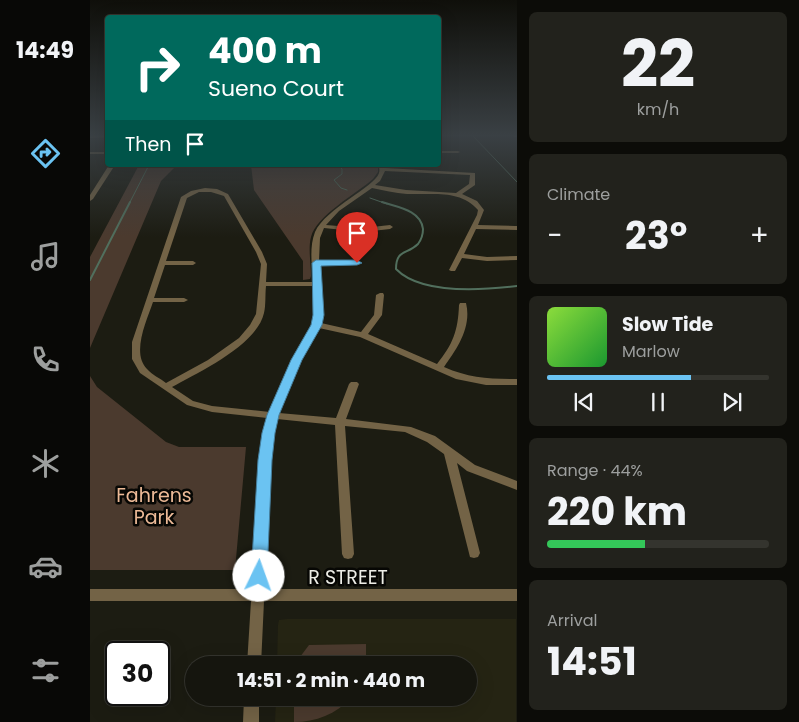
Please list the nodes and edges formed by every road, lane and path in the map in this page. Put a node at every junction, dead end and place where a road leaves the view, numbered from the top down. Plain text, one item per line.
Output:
1 (109, 170) edge
2 (382, 170) edge
3 (418, 170) edge
4 (371, 186) junction
5 (457, 195) junction
6 (90, 198) edge
7 (322, 226) junction
8 (390, 227) dead end
9 (474, 227) junction
10 (515, 228) dead end
11 (460, 256) junction
12 (516, 258) edge
13 (193, 263) dead end
14 (316, 263) junction
15 (357, 263) dead end
16 (162, 264) junction
17 (454, 270) dead end
18 (263, 284) junction
19 (318, 284) junction
20 (380, 295) dead end
21 (150, 300) junction
22 (184, 300) dead end
23 (463, 305) dead end
24 (317, 325) junction
25 (363, 335) junction
26 (438, 369) junction
27 (516, 382) edge
28 (354, 384) dead end
29 (165, 387) junction
30 (273, 415) junction
31 (340, 421) junction
32 (449, 453) junction
33 (516, 486) edge
34 (474, 553) dead end
35 (348, 554) dead end
36 (90, 595) edge
37 (516, 595) edge
38 (258, 596) junction
39 (255, 656) edge
40 (252, 706) edge
41 (251, 722) edge

1 - 6 street
2 - 4 street
3 - 5 street
4 - 5 street
4 - 7 street
5 - 9 street
7 - 8 street
7 - 14 street
9 - 10 street
9 - 11 street
11 - 12 street
11 - 17 street
13 - 16 street
14 - 15 street
14 - 19 street
16 - 18 street
16 - 21 street
18 - 19 street
18 - 29 street
19 - 24 street
20 - 25 street
21 - 22 street
21 - 29 street
23 - 26 street
24 - 25 street
24 - 30 street
25 - 26 street
26 - 27 street
28 - 31 street
29 - 30 street
30 - 31 street
30 - 38 street
31 - 32 street
31 - 35 street
32 - 33 street
32 - 34 street
36 - 38 street, R STREET
37 - 38 street, R STREET
38 - 39 street
40 - 41 street

